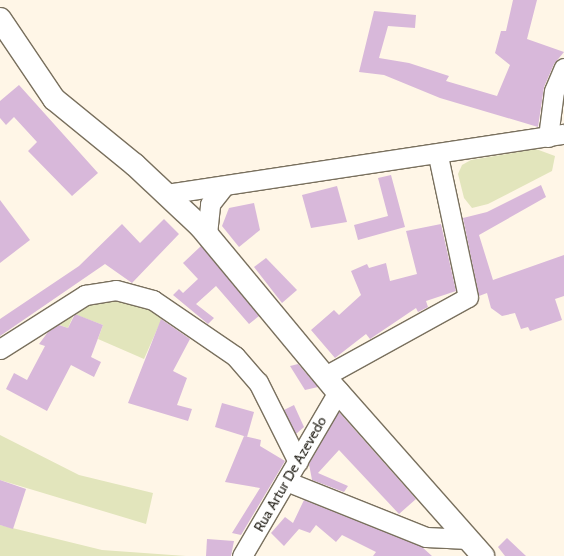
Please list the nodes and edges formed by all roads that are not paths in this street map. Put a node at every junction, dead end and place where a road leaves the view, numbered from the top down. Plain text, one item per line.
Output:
1 (0, 19) edge
2 (564, 68) edge
3 (556, 136) edge
4 (438, 156) junction
5 (224, 186) junction
6 (166, 194) junction
7 (207, 234) junction
8 (0, 348) edge
9 (332, 384) junction
10 (298, 462) junction
11 (286, 481) junction
12 (468, 540) junction
13 (242, 556) edge
14 (483, 556) edge

1 - 6 main road
2 - 3 street
3 - 4 street
4 - 5 street
4 - 9 street
5 - 6 street
5 - 7 street
6 - 7 main road
7 - 9 main road
8 - 10 street
9 - 10 street, Rua Artur De Azevedo
9 - 12 main road
10 - 11 street, Rua Artur De Azevedo
11 - 12 street
11 - 13 street, Rua Artur De Azevedo
12 - 14 main road

